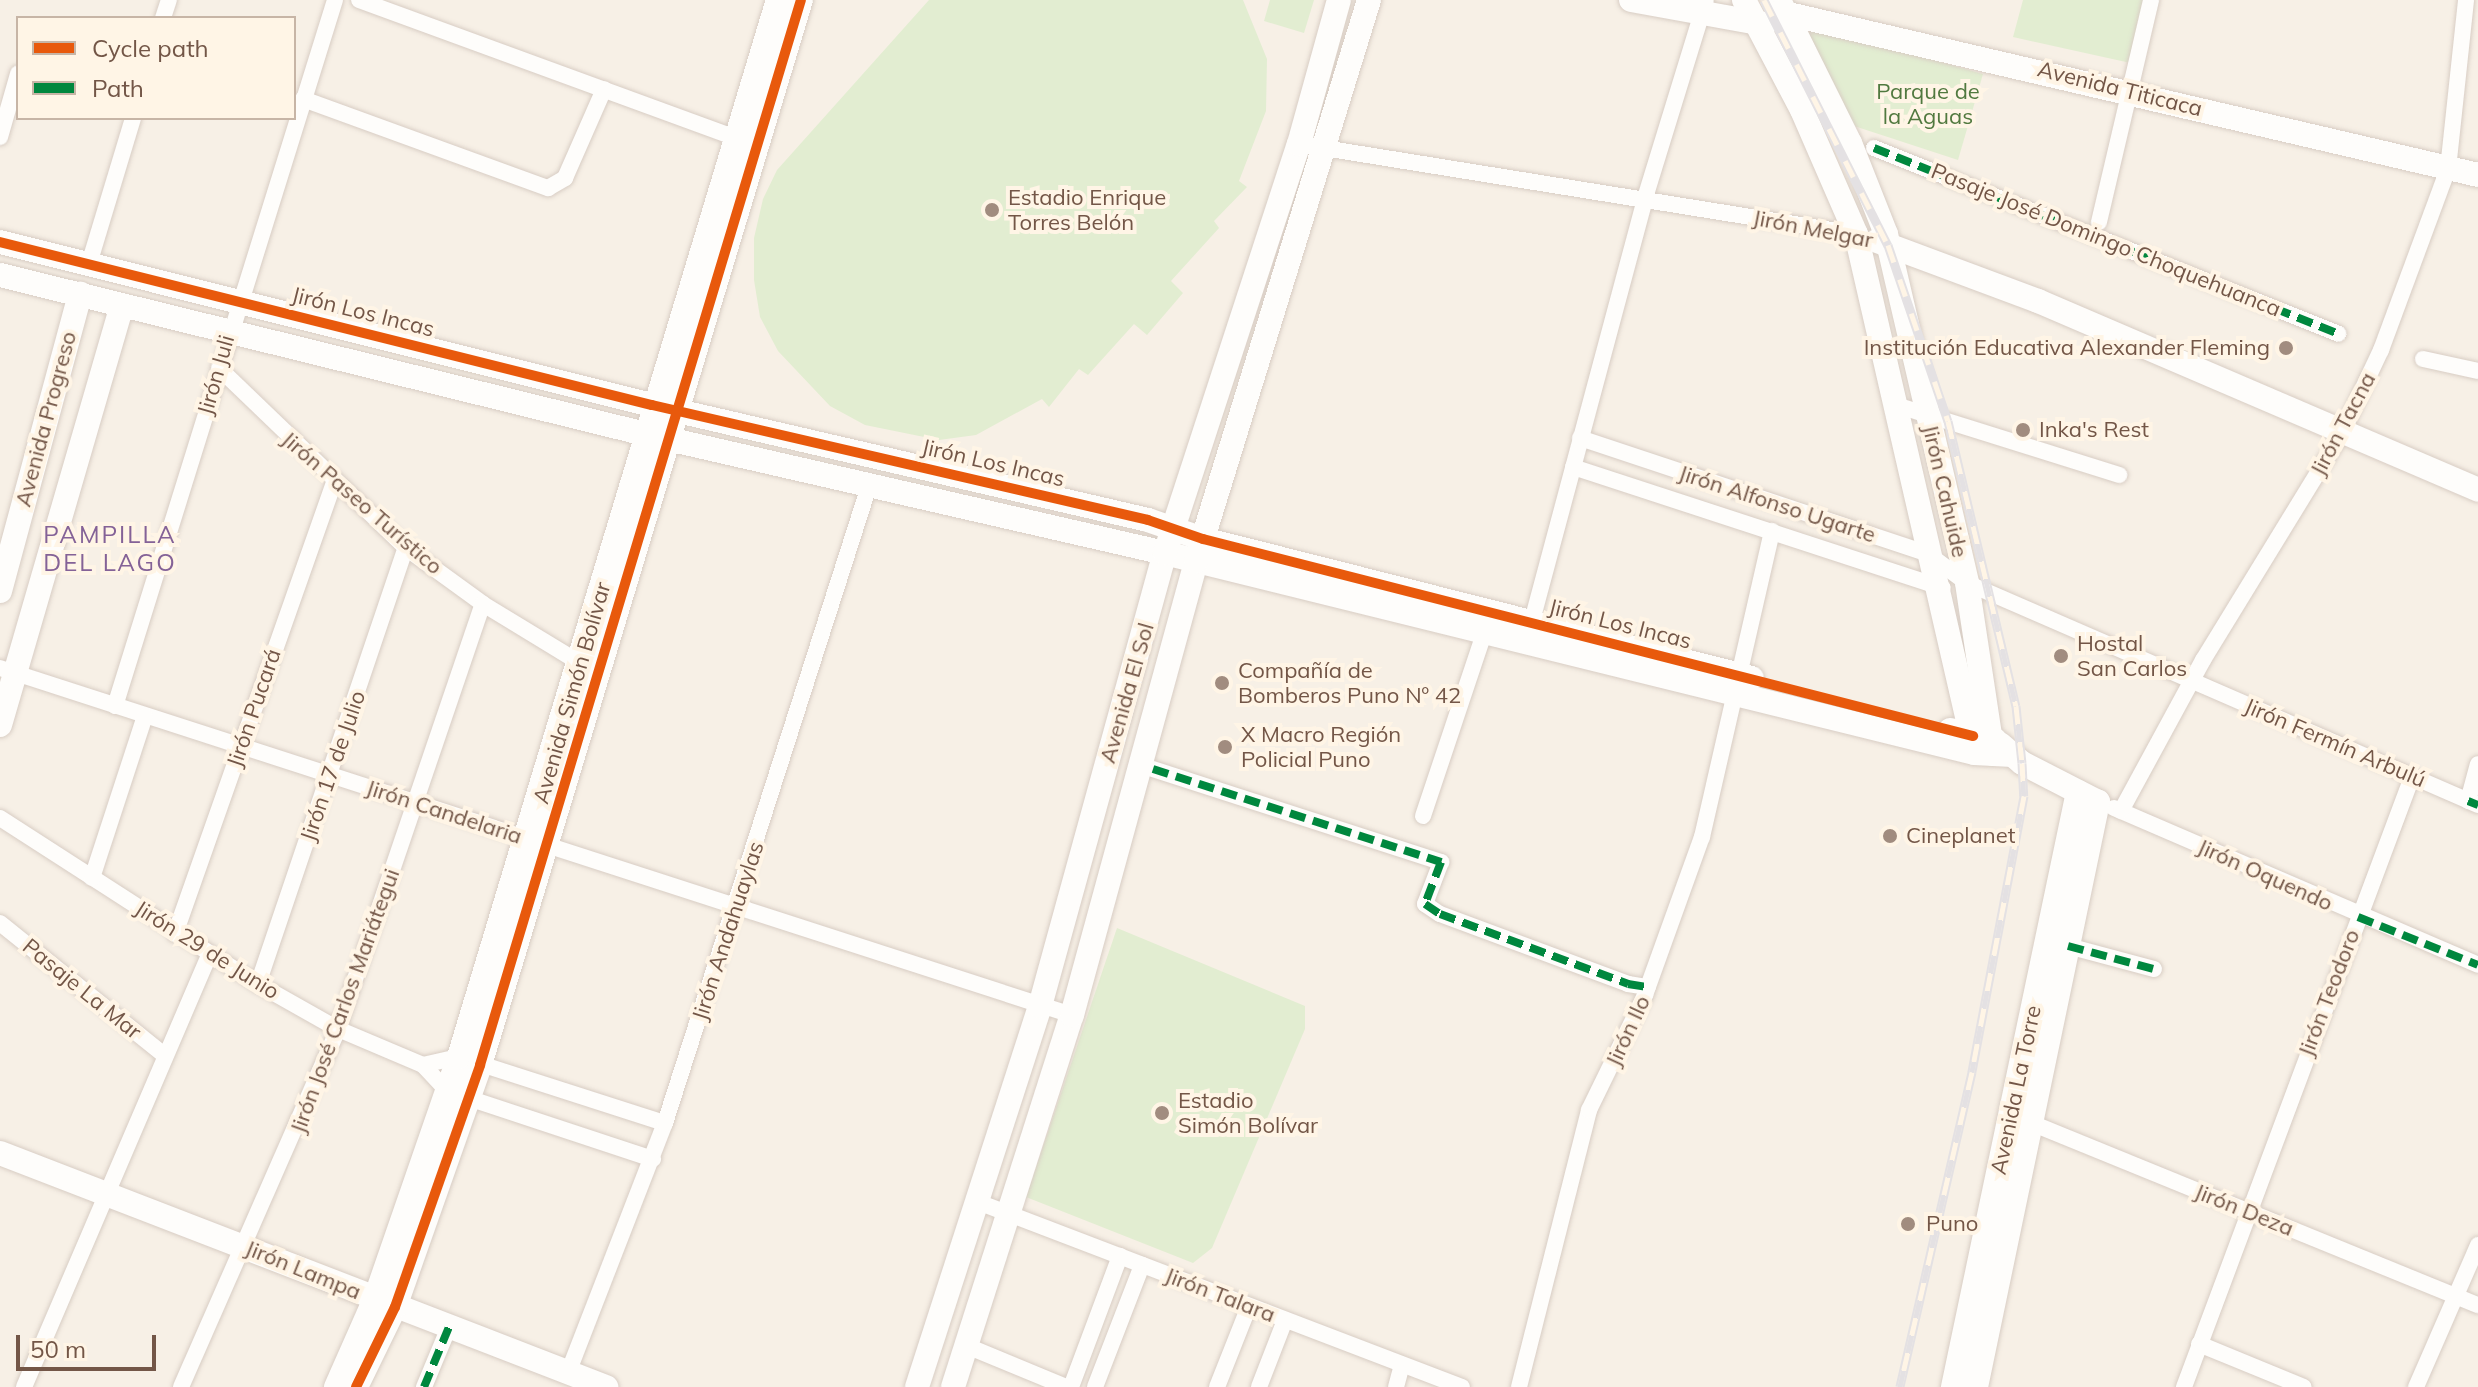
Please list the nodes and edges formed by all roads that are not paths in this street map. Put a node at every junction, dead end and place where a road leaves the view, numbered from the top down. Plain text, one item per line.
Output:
1 (335, 0) edge
2 (359, 0) edge
3 (778, 0) edge
4 (801, 0) edge
5 (1339, 0) edge
6 (1369, 0) edge
7 (1631, 0) edge
8 (1744, 0) edge
9 (1754, 0) edge
10 (2151, 0) edge
11 (2466, 0) edge
12 (1704, 7) edge
13 (1784, 8) edge
14 (1756, 26) junction
15 (16, 81) edge
16 (604, 89) junction
17 (2130, 91) junction
18 (303, 99) junction
19 (132, 120) edge
20 (0, 137) edge
21 (746, 141) junction
22 (1299, 144) junction
23 (1326, 148) junction
24 (1874, 148) dead end
25 (2448, 169) junction
26 (2478, 175) edge
27 (1645, 198) junction
28 (2099, 222) dead end
29 (1856, 234) junction
30 (0, 242) edge
31 (1888, 245) junction
32 (89, 264) junction
33 (0, 275) edge
34 (80, 294) junction
35 (237, 301) junction
36 (122, 305) junction
37 (229, 330) junction
38 (2338, 334) dead end
39 (2423, 359) dead end
40 (219, 368) junction
41 (2478, 371) edge
42 (1896, 405) junction
43 (664, 407) junction
44 (1927, 414) junction
45 (2341, 435) junction
46 (656, 436) junction
47 (1580, 438) junction
48 (1573, 467) junction
49 (2119, 475) dead end
50 (334, 482) junction
51 (870, 483) junction
52 (2478, 490) edge
53 (1173, 528) junction
54 (1772, 531) junction
55 (406, 548) junction
56 (1199, 550) junction
57 (1165, 553) junction
58 (1928, 554) junction
59 (1967, 583) junction
60 (1937, 589) junction
61 (0, 591) edge
62 (483, 604) junction
63 (1485, 631) junction
64 (1529, 632) junction
65 (590, 669) junction
66 (8, 670) edge
67 (2192, 681) junction
68 (1735, 683) junction
69 (115, 706) junction
70 (145, 716) junction
71 (0, 725) edge
72 (240, 746) junction
73 (1989, 748) junction
74 (2478, 764) edge
75 (1153, 769) dead end
76 (331, 775) junction
77 (2412, 777) junction
78 (2088, 797) junction
79 (2473, 803) edge
80 (418, 804) junction
81 (2121, 811) junction
82 (1423, 816) dead end
83 (0, 818) edge
84 (538, 842) junction
85 (92, 878) junction
86 (737, 908) junction
87 (2358, 917) junction
88 (0, 923) edge
89 (175, 934) junction
90 (2068, 946) junction
91 (210, 954) junction
92 (2478, 965) edge
93 (2154, 969) dead end
94 (258, 984) junction
95 (1648, 987) junction
96 (1040, 1006) junction
97 (1072, 1015) junction
98 (338, 1029) junction
99 (164, 1055) junction
100 (470, 1061) junction
101 (423, 1065) junction
102 (458, 1095) junction
103 (2020, 1119) junction
104 (665, 1123) junction
105 (0, 1153) edge
106 (653, 1159) junction
107 (105, 1192) junction
108 (978, 1202) junction
109 (2246, 1210) junction
110 (1009, 1213) junction
111 (2478, 1245) edge
112 (245, 1246) junction
113 (1120, 1256) junction
114 (1142, 1265) junction
115 (2455, 1295) junction
116 (385, 1303) junction
117 (2478, 1305) edge
118 (1249, 1306) junction
119 (1285, 1320) junction
120 (449, 1327) junction
121 (2199, 1344) junction
122 (967, 1346) junction
123 (1402, 1365) junction
124 (568, 1373) junction
125 (24, 1387) edge
126 (181, 1387) edge
127 (336, 1387) edge
128 (356, 1387) edge
129 (424, 1387) edge
130 (606, 1387) edge
131 (917, 1387) edge
132 (953, 1387) edge
133 (1069, 1387) edge
134 (1095, 1387) edge
135 (1217, 1387) edge
136 (1259, 1387) edge
137 (1396, 1387) edge
138 (1462, 1387) edge
139 (1519, 1387) edge
140 (1953, 1387) edge
141 (1976, 1387) edge
142 (2184, 1387) edge
143 (2304, 1387) edge
144 (2416, 1387) edge

1 - 18 street, Jirón Juli
2 - 16 street
3 - 21 street, Avenida Simón Bolívar
4 - 21 street, Avenida Simón Bolívar
5 - 22 street, Avenida El Sol
6 - 23 street, Avenida El Sol
7 - 12 street
8 - 14 street
9 - 13 street
10 - 17 street
11 - 25 street, Jirón Tacna
12 - 14 street
12 - 27 street
13 - 14 street
13 - 17 street, Avenida Titicaca
13 - 31 street, Jirón Cahuide
14 - 29 street
15 - 20 street
16 - 18 street
16 - 21 street
17 - 25 street, Avenida Titicaca
17 - 28 street
18 - 35 street, Jirón Juli
19 - 32 street
21 - 43 street, Avenida Simón Bolívar
22 - 23 street, Jirón Melgar
22 - 53 street, Avenida El Sol
23 - 27 street, Jirón Melgar
23 - 56 street, Avenida El Sol
24 - 38 street, Pasaje José Domingo Choquehuanca
25 - 26 street, Avenida Titicaca
25 - 45 street, Jirón Tacna
27 - 29 street, Jirón Melgar
27 - 47 street
29 - 31 street, Jirón Melgar
29 - 42 street
30 - 32 street, Jirón Los Incas
31 - 44 street, Jirón Cahuide
31 - 45 street, Jirón Melgar
32 - 35 street, Jirón Los Incas
33 - 34 street, Jirón Los Incas
34 - 36 street, Jirón Los Incas
34 - 61 street, Avenida Progreso
35 - 37 street, Jirón Juli
35 - 43 street, Jirón Los Incas
36 - 37 street, Jirón Los Incas
36 - 66 street, Avenida Progreso
37 - 40 street, Jirón Juli
37 - 46 street, Jirón Los Incas
39 - 41 street
40 - 50 street, Jirón Paseo Turístico
40 - 69 street, Jirón Juli
42 - 44 street
42 - 58 street
43 - 46 street, Avenida Simón Bolívar
43 - 53 street, Jirón Los Incas
44 - 49 street
44 - 59 street, Jirón Cahuide
45 - 52 street, Jirón Melgar
45 - 67 street, Jirón Tacna
46 - 51 street, Jirón Los Incas
46 - 65 street, Avenida Simón Bolívar
47 - 48 street
47 - 58 street, Jirón Alfonso Ugarte
48 - 54 street, Jirón Alfonso Ugarte
48 - 64 street
50 - 55 street, Jirón Paseo Turístico
50 - 72 street, Jirón Pucará
51 - 57 street, Jirón Los Incas
51 - 86 street, Jirón Andahuaylas
53 - 56 street, Jirón Los Incas
53 - 57 street, Avenida El Sol
54 - 60 street, Jirón Alfonso Ugarte
54 - 68 street, Jirón Ilo
55 - 62 street, Jirón Paseo Turístico
55 - 76 street, Jirón 17 de Julio
56 - 57 street, Jirón Los Incas
56 - 63 street, Jirón Los Incas
56 - 64 street, Jirón Los Incas
56 - 97 street, Avenida El Sol
57 - 96 street, Avenida El Sol
58 - 59 street, Jirón Alfonso Ugarte
58 - 60 street
59 - 60 street
59 - 67 street, Jirón Alfonso Ugarte
59 - 73 street, Jirón Cahuide
60 - 73 street
62 - 65 street, Jirón Paseo Turístico
62 - 80 street, Jirón José Carlos Mariátegui
63 - 64 street, Jirón Los Incas
63 - 82 street
64 - 68 street, Jirón Los Incas
65 - 84 street, Avenida Simón Bolívar
66 - 69 street, Jirón Candelaria
66 - 71 street, Avenida Progreso
67 - 77 street, Jirón Fermín Arbulú
67 - 81 street, Jirón Tacna
68 - 73 street, Jirón Los Incas
68 - 95 street, Jirón Ilo
69 - 70 street, Jirón Candelaria
70 - 72 street, Jirón Candelaria
70 - 85 street
72 - 76 street, Jirón Candelaria
72 - 89 street, Jirón Pucará
73 - 78 street
74 - 79 street
75 - 95 street
76 - 80 street, Jirón Candelaria
76 - 94 street, Jirón 17 de Julio
77 - 79 street, Jirón Fermín Arbulú
77 - 87 street, Jirón Teodoro
78 - 81 street, Jirón Oquendo
78 - 90 street, Avenida La Torre
78 - 103 street, Avenida La Torre
80 - 84 street, Jirón Candelaria
80 - 98 street, Jirón José Carlos Mariátegui
81 - 87 street, Jirón Oquendo
83 - 85 street, Jirón 29 de Junio
84 - 86 street, Jirón Candelaria
84 - 100 street, Avenida Simón Bolívar
85 - 89 street, Jirón 29 de Junio
86 - 96 street, Jirón Candelaria
86 - 104 street, Jirón Andahuaylas
87 - 92 street, Jirón Oquendo
87 - 109 street, Jirón Teodoro
88 - 99 street, Pasaje La Mar
89 - 91 street, Jirón 29 de Junio
90 - 93 street
90 - 103 street, Avenida La Torre
91 - 94 street, Jirón 29 de Junio
91 - 99 street
94 - 98 street, Jirón 29 de Junio
95 - 139 street, Jirón Ilo
96 - 97 street, Jirón Candelaria
96 - 108 street, Avenida El Sol
97 - 110 street, Avenida El Sol
98 - 101 street, Jirón 29 de Junio
98 - 112 street, Jirón José Carlos Mariátegui
99 - 107 street
100 - 101 street
100 - 102 street, Avenida Simón Bolívar
100 - 104 street
101 - 102 street, Jirón 29 de Junio
102 - 106 street, Jirón 29 de Junio
102 - 116 street, Avenida Simón Bolívar
103 - 109 street, Jirón Deza
103 - 140 street, Avenida La Torre
103 - 141 street, Avenida La Torre
104 - 106 street, Jirón Andahuaylas
105 - 107 street, Jirón Lampa
106 - 124 street, Jirón Andahuaylas
107 - 112 street, Jirón Lampa
107 - 125 street
108 - 110 street, Jirón Talara
108 - 131 street, Avenida El Sol
109 - 115 street, Jirón Deza
109 - 121 street, Jirón Teodoro
110 - 113 street, Jirón Talara
110 - 122 street, Avenida El Sol
111 - 115 street
112 - 116 street, Jirón Lampa
112 - 126 street, Jirón José Carlos Mariátegui
113 - 114 street, Jirón Talara
113 - 133 street
114 - 118 street, Jirón Talara
114 - 134 street
115 - 117 street, Jirón Deza
115 - 144 street
116 - 120 street, Jirón Lampa
116 - 127 street, Avenida Simón Bolívar
116 - 128 street, Avenida Simón Bolívar
118 - 119 street, Jirón Talara
118 - 135 street
119 - 123 street, Jirón Talara
119 - 136 street
120 - 124 street, Jirón Lampa
120 - 129 street
121 - 142 street, Jirón Teodoro
121 - 143 street
122 - 132 street, Avenida El Sol
122 - 133 street
123 - 137 street
123 - 138 street, Jirón Talara
124 - 130 street, Jirón Lampa

